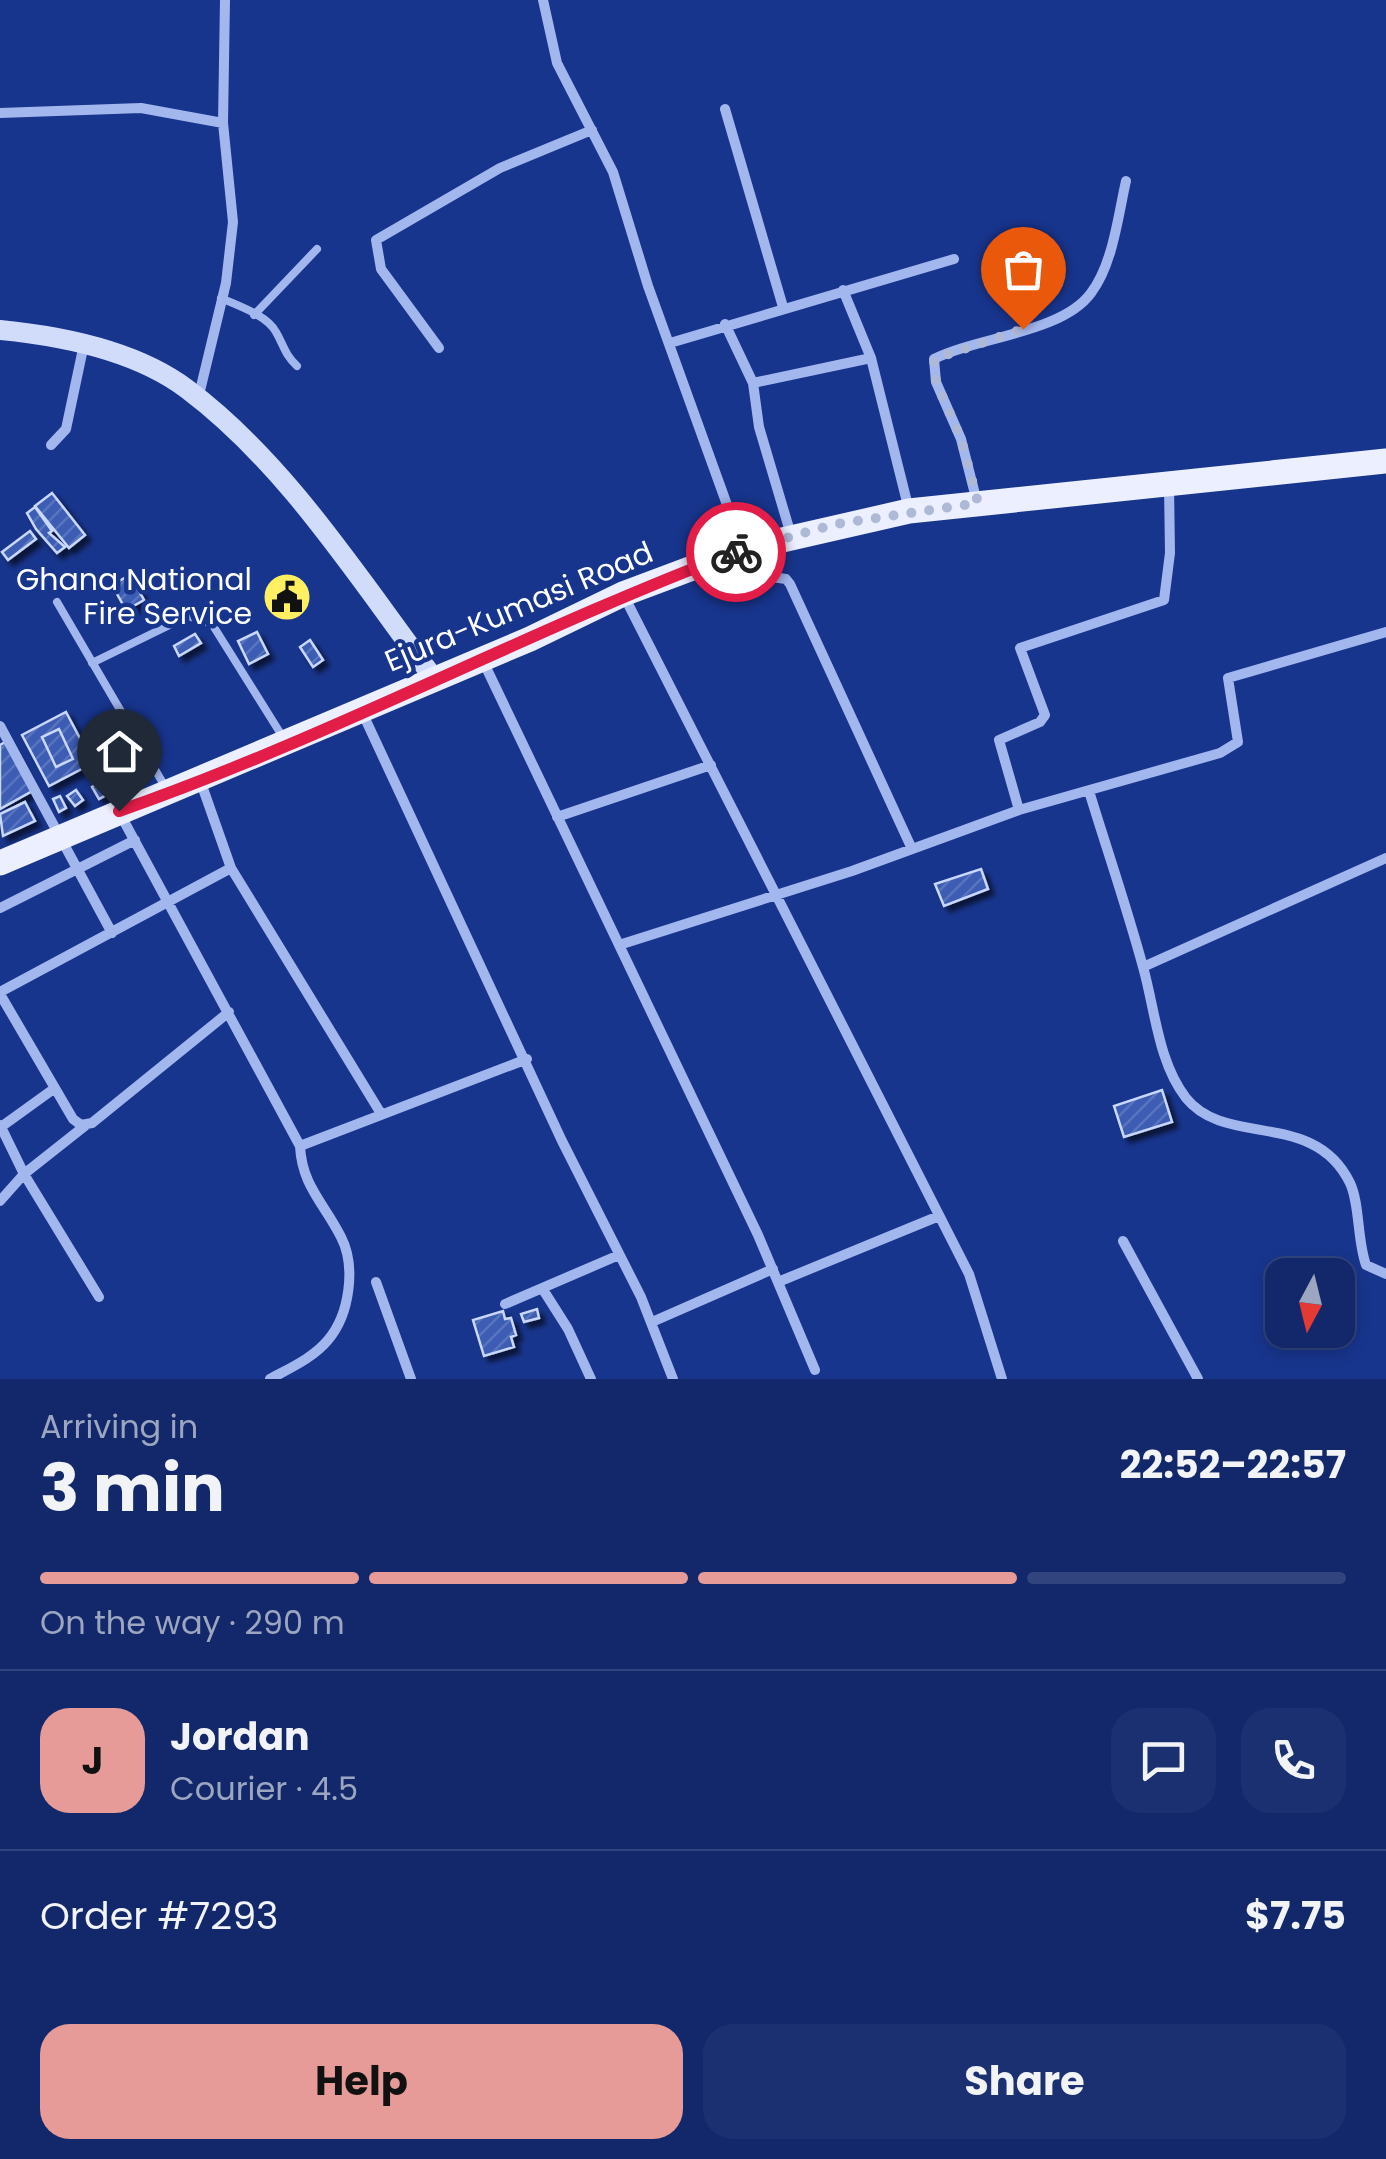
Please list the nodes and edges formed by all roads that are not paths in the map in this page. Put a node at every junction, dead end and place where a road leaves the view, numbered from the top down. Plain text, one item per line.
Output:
1 (225, 0) edge
2 (543, 0) edge
3 (725, 109) dead end
4 (0, 113) edge
5 (222, 123) junction
6 (592, 130) junction
7 (1126, 181) dead end
8 (317, 249) dead end
9 (954, 259) dead end
10 (843, 290) junction
11 (221, 298) junction
12 (783, 306) junction
13 (254, 315) junction
14 (725, 324) junction
15 (0, 330) edge
16 (670, 343) junction
17 (84, 344) junction
18 (439, 348) dead end
19 (871, 358) junction
20 (297, 366) dead end
21 (754, 383) junction
22 (198, 399) junction
23 (52, 445) dead end
24 (1386, 461) edge
25 (1169, 485) junction
26 (978, 503) junction
27 (909, 511) junction
28 (791, 536) junction
29 (743, 549) junction
30 (623, 594) junction
31 (57, 602) dead end
32 (1386, 632) edge
33 (482, 658) junction
34 (92, 663) junction
35 (433, 677) junction
36 (362, 711) junction
37 (0, 726) edge
38 (286, 742) junction
39 (711, 765) junction
40 (200, 780) junction
41 (1089, 791) junction
42 (169, 794) junction
43 (1019, 810) junction
44 (119, 811) junction
45 (556, 818) junction
46 (60, 837) junction
47 (135, 840) junction
48 (912, 849) junction
49 (1386, 858) edge
50 (0, 864) edge
51 (231, 868) junction
52 (77, 869) junction
53 (777, 892) junction
54 (170, 900) junction
55 (0, 908) edge
56 (112, 933) junction
57 (620, 944) junction
58 (1143, 967) junction
59 (0, 993) edge
60 (228, 1012) junction
61 (527, 1059) junction
62 (55, 1088) junction
63 (380, 1112) junction
64 (86, 1125) junction
65 (1, 1126) edge
66 (4, 1140) edge
67 (300, 1146) junction
68 (24, 1174) junction
69 (0, 1201) edge
70 (938, 1216) junction
71 (1123, 1241) dead end
72 (619, 1256) junction
73 (773, 1269) junction
74 (1386, 1274) edge
75 (376, 1282) dead end
76 (778, 1282) junction
77 (542, 1288) junction
78 (99, 1297) dead end
79 (505, 1304) dead end
80 (652, 1322) junction
81 (816, 1370) dead end
82 (270, 1379) edge
83 (411, 1379) edge
84 (591, 1379) edge
85 (673, 1379) edge
86 (1002, 1379) edge
87 (1198, 1379) edge

1 - 5 street
2 - 6 street
3 - 12 street
4 - 5 street
5 - 11 street
6 - 16 street
6 - 18 street
7 - 26 street
8 - 13 lane
9 - 10 street
10 - 12 street
10 - 19 street
11 - 13 lane
11 - 22 street
12 - 14 street
13 - 20 lane
14 - 16 street
14 - 21 street
15 - 17 street
16 - 29 street
17 - 22 street
17 - 23 street
19 - 21 street
19 - 27 street
21 - 28 street
22 - 35 street
24 - 25 main road, Ejura-Kumasi Road
25 - 26 main road, Ejura-Kumasi Road
25 - 43 street
26 - 27 main road, Ejura-Kumasi Road
27 - 28 main road, Ejura-Kumasi Road
28 - 29 main road, Ejura-Kumasi Road
29 - 30 main road, Ejura-Kumasi Road
29 - 48 street
30 - 33 main road, Ejura-Kumasi Road
30 - 39 street
31 - 34 lane
32 - 41 street
33 - 35 main road, Ejura-Kumasi Road
33 - 45 street
34 - 38 lane
34 - 42 lane
35 - 36 main road, Ejura-Kumasi Road
36 - 38 main road, Ejura-Kumasi Road
36 - 61 street
37 - 46 street
38 - 40 main road, Ejura-Kumasi Road
39 - 45 street
39 - 53 street
40 - 42 main road, Ejura-Kumasi Road
40 - 51 street
41 - 43 street
41 - 58 street
42 - 44 main road, Ejura-Kumasi Road
43 - 48 street
44 - 46 main road, Ejura-Kumasi Road
44 - 47 street
45 - 57 street
46 - 50 main road, Ejura-Kumasi Road
46 - 52 street
47 - 52 street
47 - 54 street
48 - 53 street
49 - 58 street
51 - 54 street
51 - 63 street
52 - 55 street
52 - 56 street
53 - 57 street
53 - 70 street
54 - 56 street
54 - 60 street
56 - 59 street
57 - 73 street
58 - 74 street
59 - 62 street
60 - 64 street
60 - 67 street
61 - 63 street
61 - 72 street
62 - 64 street
62 - 65 street
63 - 67 street
64 - 68 street
65 - 66 street
66 - 68 street
67 - 82 street
68 - 69 street
68 - 78 street
70 - 76 street
70 - 86 street
71 - 87 street
72 - 77 street
72 - 80 street
73 - 76 street
73 - 80 street
75 - 83 street
76 - 81 street
77 - 79 street
77 - 84 street
80 - 85 street

